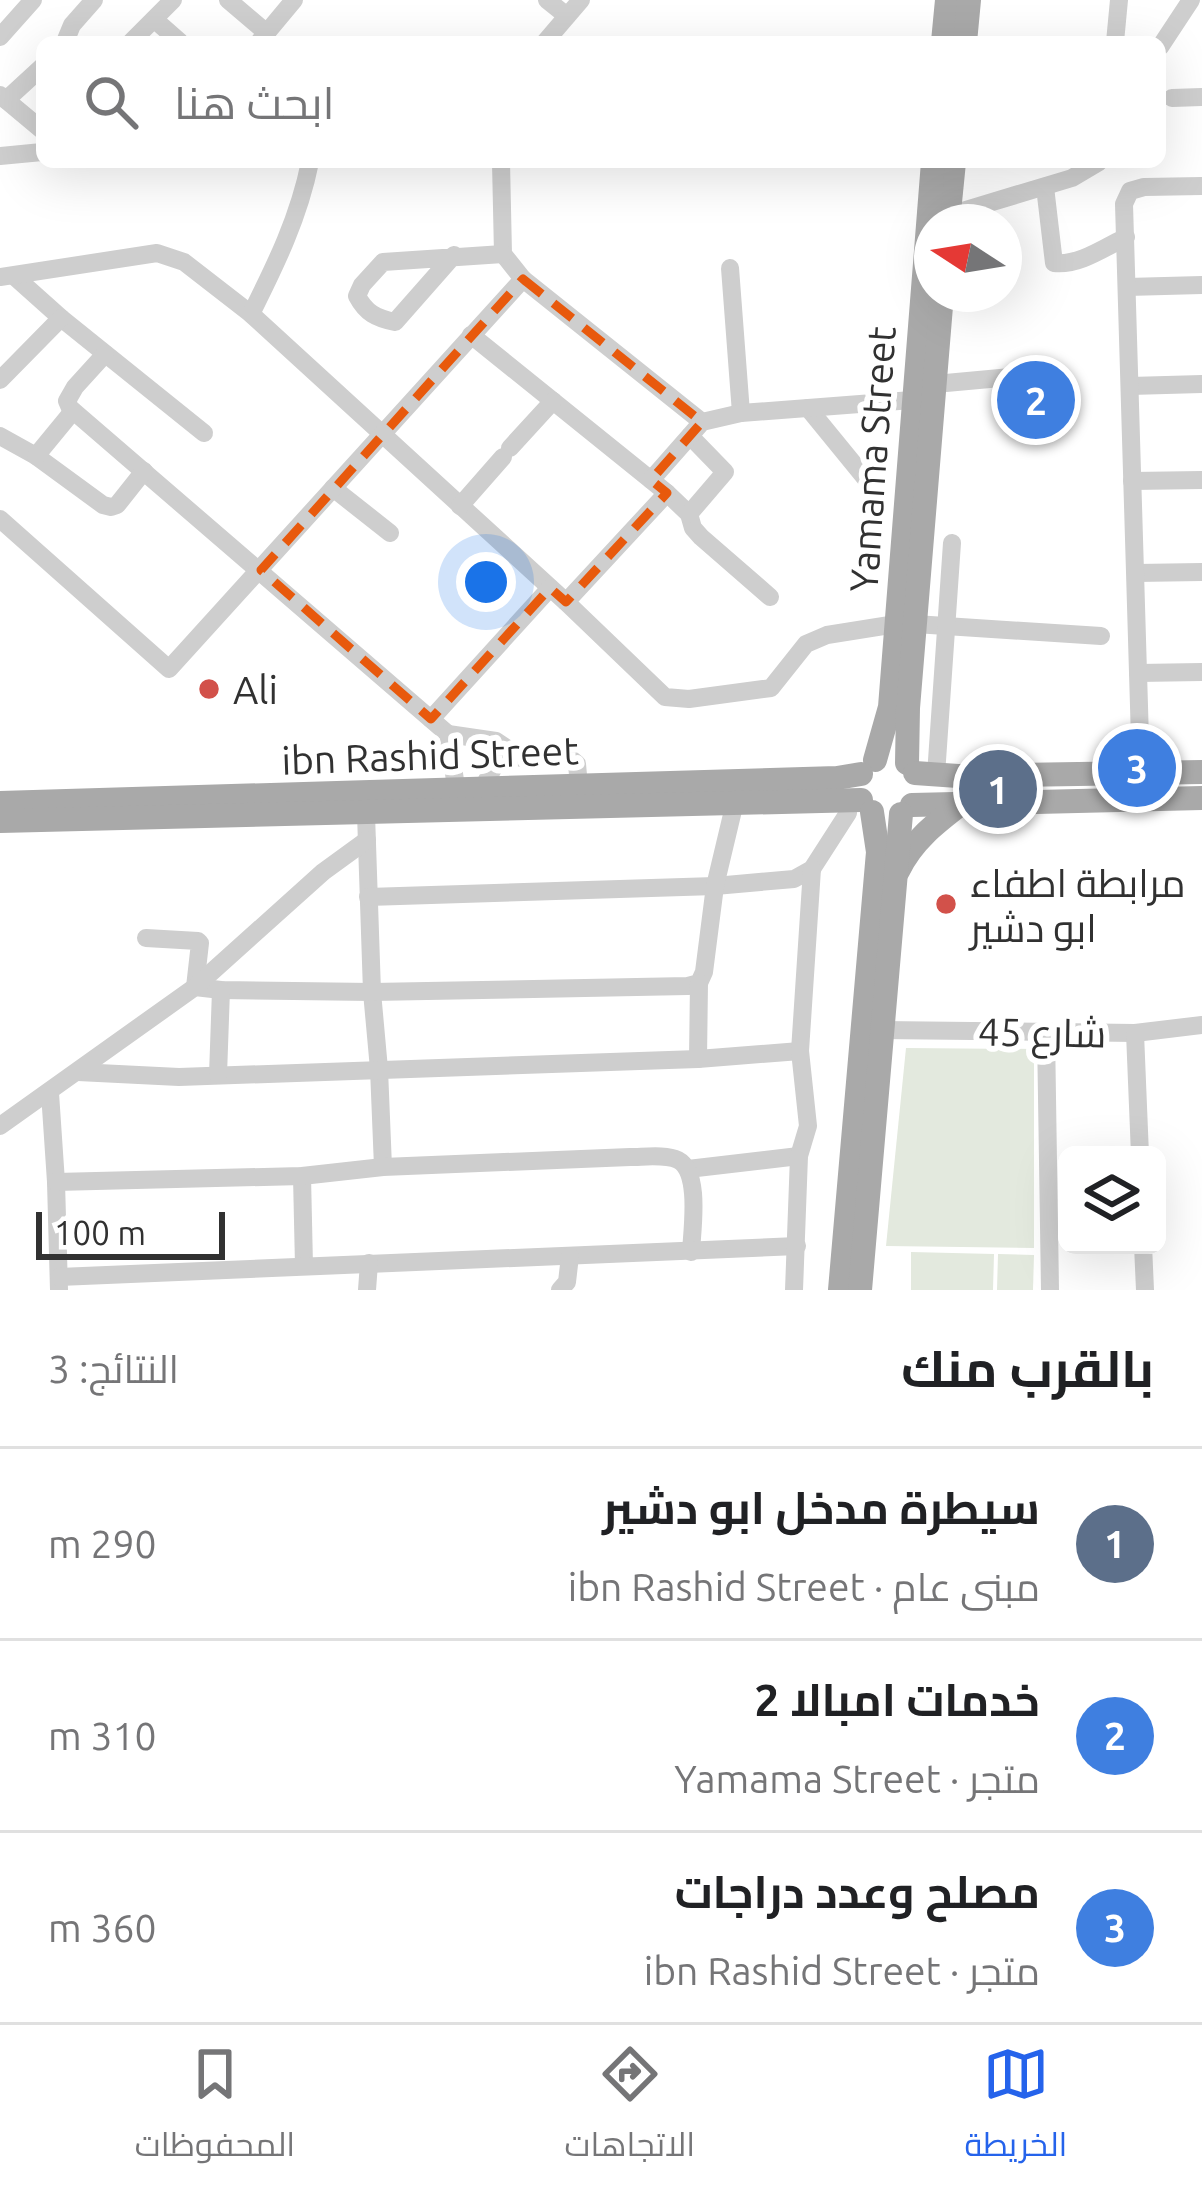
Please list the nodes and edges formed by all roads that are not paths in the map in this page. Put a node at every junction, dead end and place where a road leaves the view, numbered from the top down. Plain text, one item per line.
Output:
1 (32, 0) edge
2 (94, 0) edge
3 (228, 0) edge
4 (294, 0) edge
5 (548, 0) edge
6 (581, 0) edge
7 (947, 0) edge
8 (969, 0) edge
9 (1119, 0) edge
10 (1191, 0) edge
11 (160, 8) edge
12 (567, 16) junction
13 (67, 36) edge
14 (136, 36) edge
15 (176, 36) edge
16 (262, 36) edge
17 (264, 36) edge
18 (550, 36) edge
19 (944, 36) edge
20 (966, 36) edge
21 (1116, 36) edge
22 (0, 37) edge
23 (1166, 38) edge
24 (36, 72) edge
25 (1202, 78) edge
26 (3, 98) edge
27 (1188, 98) edge
28 (36, 125) edge
29 (36, 153) edge
30 (0, 156) edge
31 (308, 168) edge
32 (501, 168) edge
33 (932, 168) edge
34 (953, 168) edge
35 (1091, 168) edge
36 (1202, 186) edge
37 (1045, 187) junction
38 (950, 204) edge
39 (994, 204) edge
40 (1126, 237) junction
41 (503, 254) junction
42 (454, 255) junction
43 (730, 268) dead end
44 (7, 277) edge
45 (523, 279) junction
46 (1202, 285) edge
47 (1127, 286) junction
48 (941, 312) edge
49 (251, 314) junction
50 (61, 318) junction
51 (471, 335) junction
52 (105, 354) junction
53 (1044, 374) dead end
54 (0, 380) edge
55 (935, 384) junction
56 (1202, 384) edge
57 (1130, 386) junction
58 (912, 400) junction
59 (553, 401) junction
60 (808, 408) junction
61 (73, 411) junction
62 (740, 413) junction
63 (696, 429) junction
64 (204, 433) dead end
65 (381, 434) junction
66 (0, 436) edge
67 (36, 456) junction
68 (144, 471) junction
69 (866, 479) dead end
70 (1202, 480) edge
71 (1132, 481) junction
72 (659, 487) junction
73 (333, 488) junction
74 (460, 506) junction
75 (689, 514) junction
76 (0, 519) edge
77 (391, 533) dead end
78 (952, 543) dead end
79 (261, 570) junction
80 (1202, 572) edge
81 (1136, 573) junction
82 (550, 588) junction
83 (770, 597) dead end
84 (566, 602) junction
85 (906, 624) junction
86 (946, 624) junction
87 (1101, 636) dead end
88 (1202, 672) edge
89 (1138, 674) junction
90 (430, 719) junction
91 (448, 734) junction
92 (501, 757) junction
93 (919, 770) junction
94 (1202, 772) edge
95 (1141, 773) junction
96 (579, 786) junction
97 (863, 792) junction
98 (466, 797) junction
99 (1202, 798) edge
100 (735, 802) junction
101 (0, 803) edge
102 (962, 803) junction
103 (907, 809) junction
104 (366, 814) junction
105 (0, 821) edge
106 (367, 840) junction
107 (812, 869) junction
108 (893, 885) junction
109 (715, 886) junction
110 (368, 896) junction
111 (146, 938) dead end
112 (699, 983) junction
113 (195, 987) junction
114 (221, 990) junction
115 (372, 992) junction
116 (1202, 1025) edge
117 (881, 1030) junction
118 (1046, 1033) junction
119 (1136, 1033) junction
120 (800, 1051) junction
121 (698, 1059) junction
122 (380, 1069) junction
123 (78, 1072) junction
124 (218, 1075) junction
125 (50, 1093) junction
126 (0, 1126) edge
127 (1140, 1146) edge
128 (799, 1156) junction
129 (383, 1167) junction
130 (688, 1169) junction
131 (302, 1176) junction
132 (56, 1182) junction
133 (797, 1246) junction
134 (692, 1252) junction
135 (1143, 1254) edge
136 (570, 1256) junction
137 (369, 1264) junction
138 (304, 1266) junction
139 (217, 1280) edge
140 (59, 1284) edge
141 (367, 1290) edge
142 (560, 1290) edge
143 (794, 1290) edge
144 (840, 1290) edge
145 (860, 1290) edge
146 (1051, 1290) edge
147 (1145, 1290) edge

1 - 22 street
2 - 13 street
3 - 16 street
4 - 17 street
5 - 12 street
6 - 12 street
7 - 19 main road
8 - 20 main road
9 - 21 street
10 - 23 street
11 - 14 street
11 - 15 street
12 - 18 street
24 - 26 street
25 - 27 street
26 - 28 street
29 - 30 street
31 - 49 street
32 - 41 street
33 - 58 main road, Yamama Street
34 - 38 main road
35 - 37 street
36 - 40 street
37 - 39 street
37 - 40 street
40 - 47 street
41 - 42 street
41 - 45 street
42 - 42 street
43 - 62 street
44 - 49 street
44 - 50 street
45 - 51 street
45 - 63 street
46 - 47 street
47 - 57 street
48 - 55 main road, Yamama Street
49 - 65 street
50 - 52 street
50 - 54 street
51 - 59 street
51 - 65 street
52 - 61 street
52 - 64 street
53 - 55 street
55 - 85 main road, Yamama Street
56 - 57 street
57 - 71 street
58 - 60 street
58 - 85 main road, Yamama Street
59 - 72 street
59 - 74 street
60 - 62 street
60 - 69 street
61 - 67 street
61 - 68 street
62 - 63 street
63 - 72 street
63 - 75 street
65 - 73 street
65 - 74 street
66 - 67 street
67 - 68 street
68 - 79 street
70 - 71 street
71 - 81 street
72 - 75 street
72 - 84 street
73 - 77 street
73 - 79 street
74 - 82 street
75 - 83 street
76 - 79 street
78 - 86 street
79 - 90 street
80 - 81 street
81 - 89 street
82 - 84 street
82 - 90 street
84 - 85 street
85 - 86 street
85 - 93 main road, Yamama Street
85 - 97 main road, Yamama Street
86 - 87 street
86 - 93 street
88 - 89 street
89 - 95 street
90 - 91 street
91 - 92 street
91 - 98 street
92 - 96 street
92 - 98 street
93 - 95 main road
93 - 97 main road
93 - 103 main road
94 - 95 main road
96 - 97 main road, ibn Rashid Street
96 - 98 main road, ibn Rashid Street
97 - 100 main road, ibn Rashid Street
97 - 103 main road
97 - 107 street
97 - 144 main road, Yamama Street
98 - 100 main road, ibn Rashid Street
98 - 101 main road, ibn Rashid Street
98 - 104 main road, ibn Rashid Street
99 - 102 main road
100 - 109 street
102 - 103 main road
102 - 108 main road
103 - 108 main road
104 - 105 main road, ibn Rashid Street
104 - 106 street
106 - 110 street
106 - 113 street
107 - 109 street
107 - 120 street
108 - 117 main road
109 - 110 street
109 - 112 street
110 - 115 street
111 - 113 street
112 - 115 street
112 - 121 street
113 - 114 street
113 - 123 street
114 - 115 street
114 - 124 street
115 - 122 street
116 - 119 street, شارع 45
117 - 118 street, شارع 45
117 - 145 main road
118 - 119 street, شارع 45
118 - 146 street
119 - 127 street
120 - 121 street
120 - 128 street
121 - 122 street
122 - 124 street
122 - 129 street
123 - 124 street
123 - 125 street
125 - 126 street
125 - 132 street
128 - 130 street
128 - 133 street
129 - 130 street
129 - 131 street
130 - 134 street
131 - 132 street
131 - 138 street
132 - 140 street
133 - 134 street
133 - 143 street
134 - 136 street
135 - 147 street
136 - 137 street
136 - 142 street
137 - 138 street
137 - 141 street
138 - 139 street
139 - 140 street

